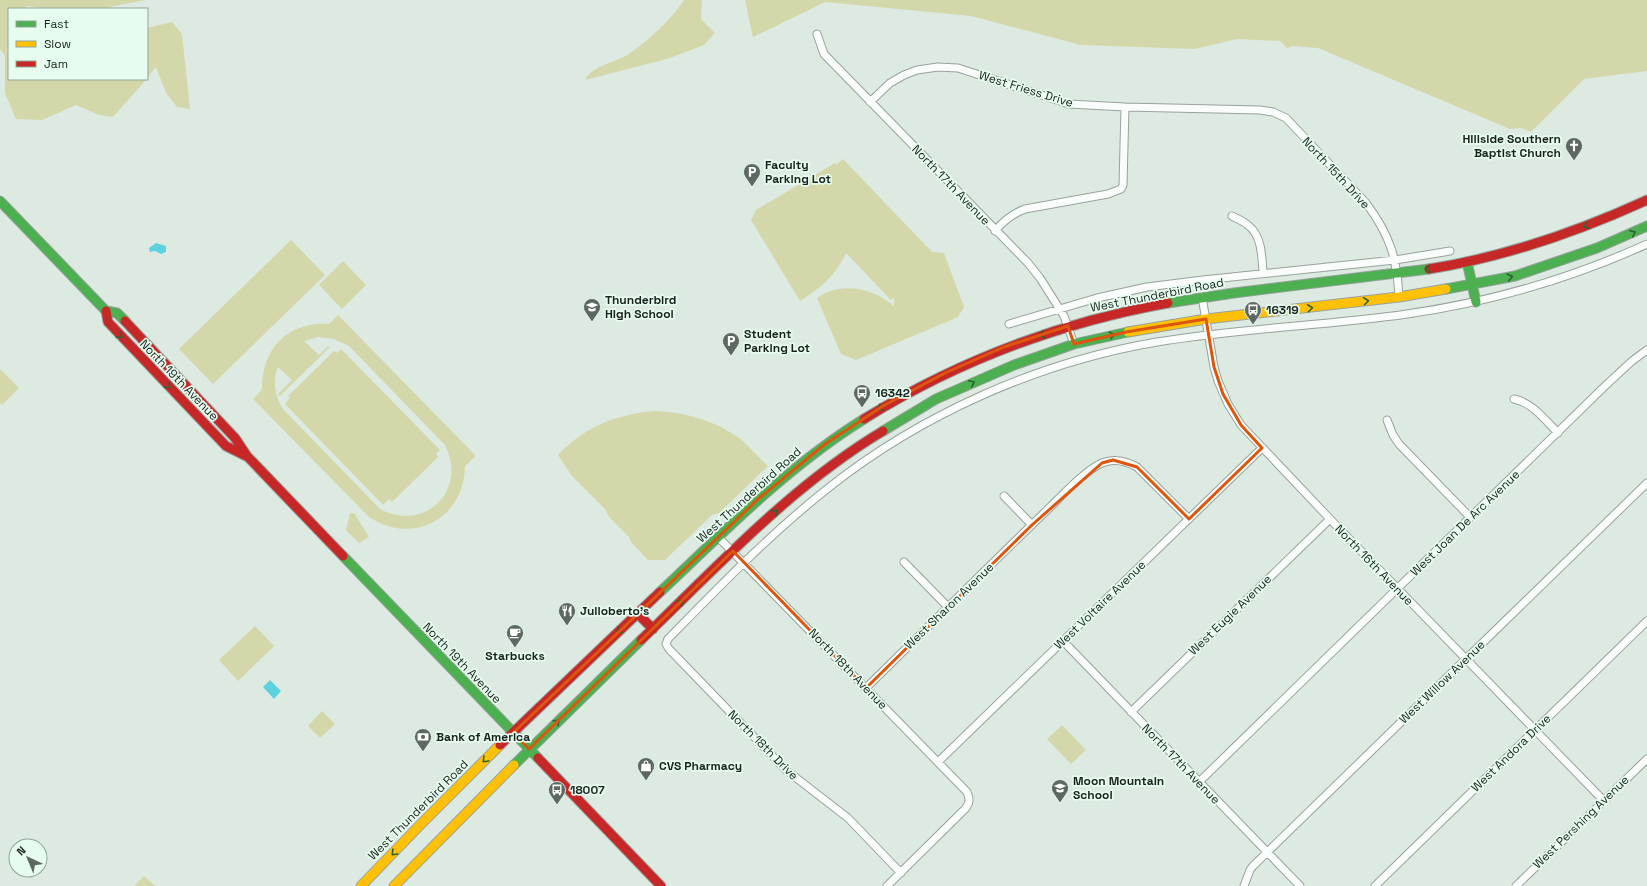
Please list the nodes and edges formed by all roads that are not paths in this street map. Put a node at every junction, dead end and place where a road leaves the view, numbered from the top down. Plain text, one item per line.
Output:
1 (817, 34) dead end
2 (870, 102) junction
3 (1125, 107) junction
4 (1265, 110) joint
5 (1647, 200) edge
6 (0, 201) edge
7 (1232, 216) dead end
8 (1647, 226) edge
9 (995, 231) junction
10 (1647, 244) edge
11 (1450, 251) dead end
12 (1395, 260) junction
13 (1467, 262) junction
14 (1264, 273) junction
15 (1398, 274) junction
16 (1472, 285) junction
17 (1202, 296) junction
18 (1399, 297) junction
19 (1476, 302) junction
20 (1059, 308) junction
21 (106, 310) junction
22 (1206, 320) junction
23 (1009, 324) dead end
24 (1068, 326) junction
25 (1208, 335) junction
26 (1074, 344) junction
27 (1647, 350) edge
28 (1514, 399) dead end
29 (1387, 420) dead end
30 (1558, 433) junction
31 (1262, 448) junction
32 (247, 456) junction
33 (1647, 483) edge
34 (1004, 496) dead end
35 (1470, 517) junction
36 (1189, 519) junction
37 (1330, 519) junction
38 (1032, 525) junction
39 (718, 537) junction
40 (733, 552) junction
41 (904, 562) dead end
42 (744, 563) junction
43 (1398, 589) junction
44 (948, 607) junction
45 (638, 614) junction
46 (1647, 621) edge
47 (653, 630) junction
48 (1062, 641) junction
49 (1466, 659) junction
50 (866, 688) junction
51 (1131, 712) junction
52 (1535, 730) junction
53 (513, 733) junction
54 (530, 749) junction
55 (1647, 759) edge
56 (938, 762) junction
57 (1199, 782) junction
58 (1604, 801) junction
59 (1267, 852) junction
60 (900, 873) junction
61 (361, 886) edge
62 (394, 886) edge
63 (661, 886) edge
64 (887, 886) edge
65 (1244, 886) edge
66 (1300, 886) edge
67 (1375, 886) edge
68 (1516, 886) edge

1 - 2 street, North 17th Avenue
2 - 3 street, West Friess Drive
2 - 9 street, North 17th Avenue
3 - 4 street, West Friess Drive
3 - 9 street
4 - 12 street, North 15th Drive
5 -> 13 main road, West Thunderbird Road
6 - 21 main road, North 19th Avenue
7 - 14 street
16 -> 8 main road
9 - 20 street, North 17th Avenue
10 - 19 street
11 - 12 street, West Thunderbird Road
12 - 14 street, West Thunderbird Road
12 - 15 street, North 15th Drive
13 -> 15 main road, West Thunderbird Road
13 - 16 main road
14 - 20 street, West Thunderbird Road
15 - 17 main road, West Thunderbird Road
15 - 18 street, North 15th Drive
16 - 18 main road
16 - 19 main road
17 - 22 street, North 16th Avenue
17 - 24 main road, West Thunderbird Road
22 -> 18 main road
19 - 25 street
20 - 23 street, West Thunderbird Road
20 - 24 street, North 17th Avenue
21 - 32 main road, North 19th Avenue
21 -> 32 main road, North 19th Avenue
22 - 25 street, North 16th Avenue
26 -> 22 main road
24 - 26 street, North 17th Avenue
24 -> 39 main road, West Thunderbird Road
25 - 31 street, North 16th Avenue
25 - 42 street
40 -> 26 main road
27 - 30 street, West Joan De Arc Avenue
28 - 30 street
29 - 35 street
30 - 35 street, West Joan De Arc Avenue
31 - 36 street, West Voltaire Avenue
31 - 37 street, North 16th Avenue
32 - 53 main road, North 19th Avenue
33 - 49 street, West Willow Avenue
34 - 38 street
35 - 43 street, West Joan De Arc Avenue
36 - 38 street, West Sharon Avenue
36 - 48 street, West Voltaire Avenue
37 - 43 street, North 16th Avenue
37 - 51 street, West Eugie Avenue
38 - 44 street, West Sharon Avenue
39 - 40 street, North 18th Avenue
39 - 45 main road, West Thunderbird Road
40 - 42 street, North 18th Avenue
47 -> 40 main road
41 - 44 street
42 - 50 street, North 18th Avenue
42 - 60 street, North 18th Drive
43 - 49 street, North 16th Avenue
43 - 57 street, West Joan De Arc Avenue
44 - 50 street, West Sharon Avenue
45 - 47 main road
45 -> 53 main road, West Thunderbird Road
46 - 52 street, West Andora Drive
54 -> 47 main road
48 - 51 street, North 17th Avenue
48 - 56 street, West Voltaire Avenue
49 - 52 street, North 16th Avenue
49 - 59 street, West Willow Avenue
50 - 56 street, North 18th Avenue
51 - 57 street, North 17th Avenue
52 - 58 street, North 16th Avenue
52 - 67 street, West Andora Drive
53 - 54 main road, North 19th Avenue
53 -> 61 main road, West Thunderbird Road
54 - 62 main road
54 - 63 main road, North 19th Avenue
55 - 58 street, West Pershing Avenue
56 - 60 street, North 18th Avenue
57 - 59 street, North 17th Avenue
58 - 68 street, West Pershing Avenue
59 - 65 street, West Willow Avenue
59 - 66 street, North 17th Avenue
60 - 64 street

